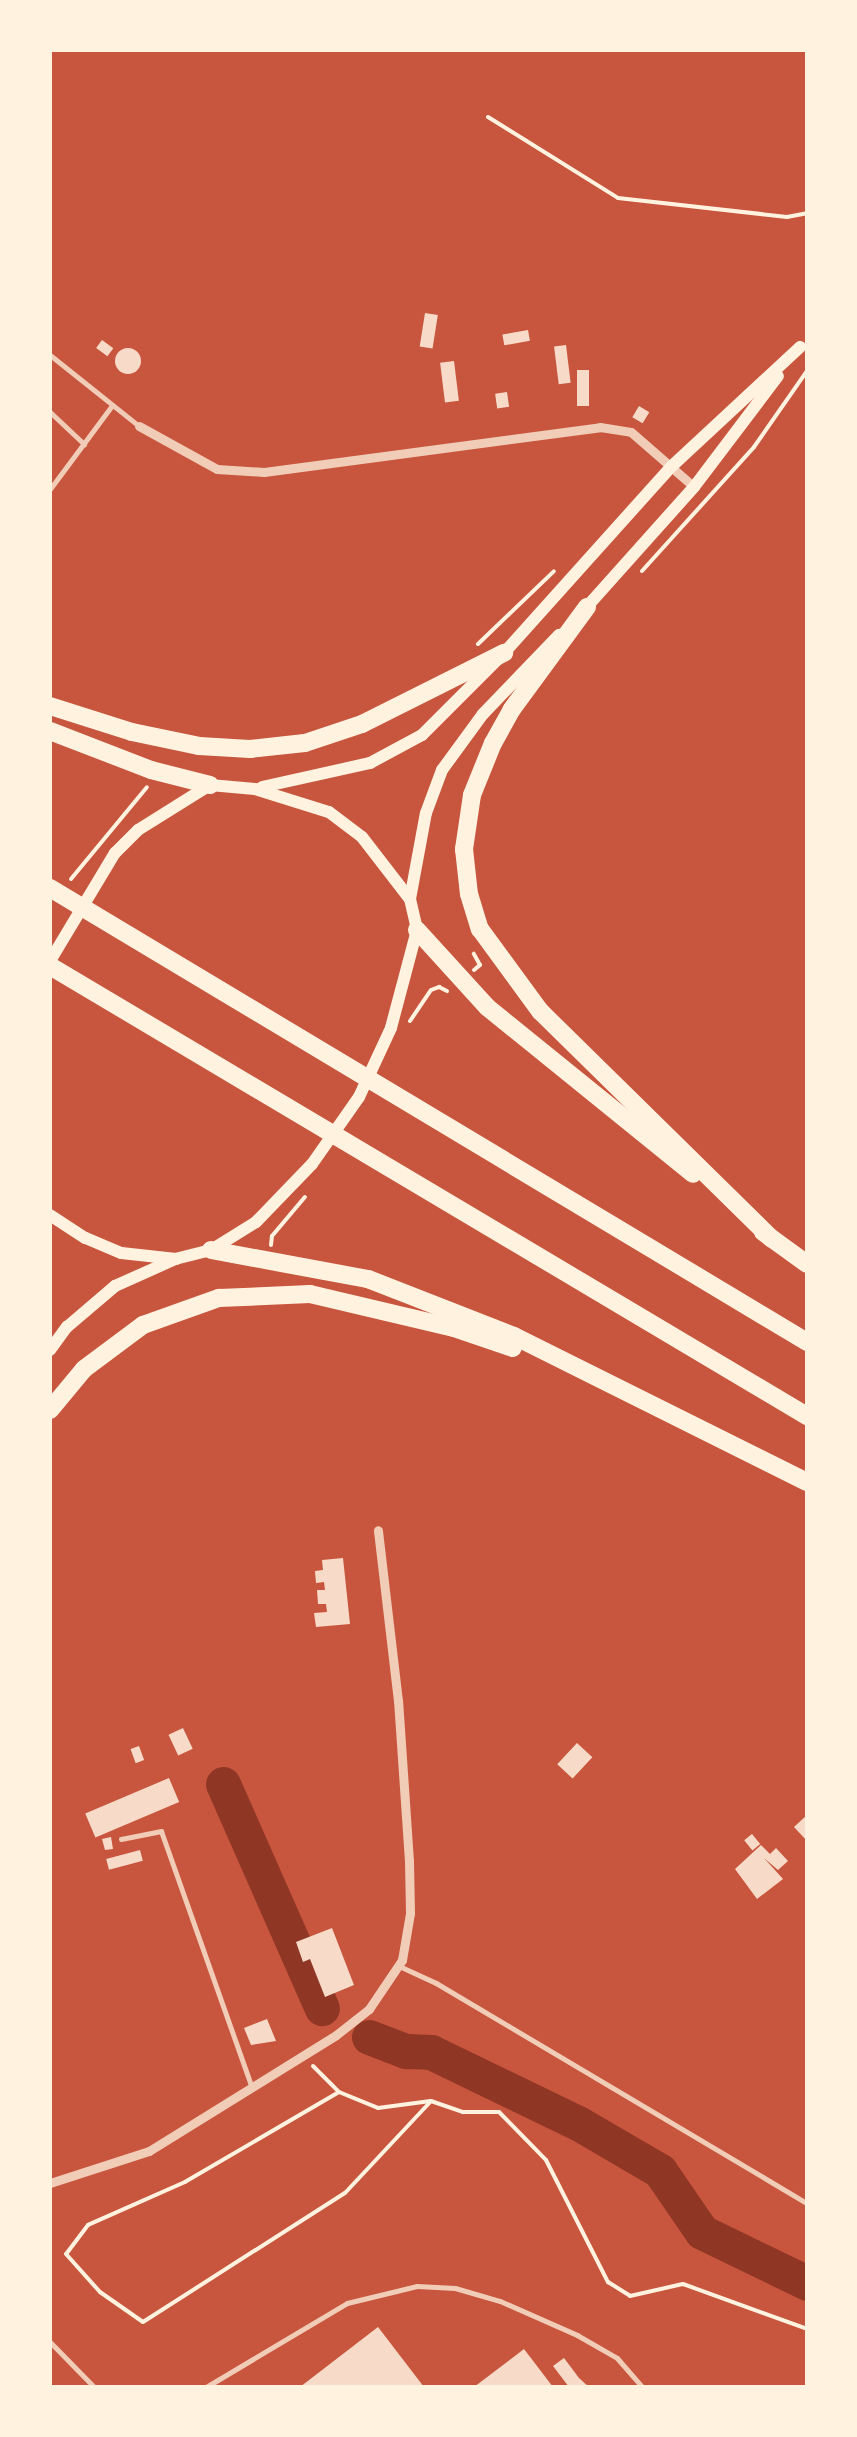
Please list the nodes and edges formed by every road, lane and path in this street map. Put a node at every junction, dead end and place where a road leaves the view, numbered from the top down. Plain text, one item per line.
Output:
1 (488, 117) dead end
2 (807, 212) edge
3 (804, 343) edge
4 (50, 355) edge
5 (807, 371) edge
6 (112, 407) junction
7 (50, 412) edge
8 (139, 426) joint
9 (84, 444) junction
10 (672, 466) junction
11 (694, 487) junction
12 (50, 489) edge
13 (565, 561) dead end
14 (630, 581) dead end
15 (587, 607) junction
16 (474, 647) dead end
17 (504, 653) junction
18 (50, 706) edge
19 (50, 731) edge
20 (152, 770) junction
21 (210, 785) junction
22 (255, 788) junction
23 (59, 886) edge
24 (410, 899) junction
25 (417, 930) junction
26 (466, 940) dead end
27 (50, 963) edge
28 (458, 981) junction
29 (408, 1024) dead end
30 (50, 1215) edge
31 (772, 1238) junction
32 (211, 1250) junction
33 (176, 1260) junction
34 (807, 1264) edge
35 (807, 1342) edge
36 (50, 1350) edge
37 (634, 1396) junction
38 (50, 1410) edge
39 (807, 1416) edge
40 (807, 1482) edge
41 (378, 1530) dead end
42 (121, 1840) dead end
43 (398, 1966) junction
44 (303, 2055) junction
45 (252, 2088) junction
46 (338, 2092) junction
47 (432, 2101) junction
48 (50, 2183) edge
49 (807, 2203) edge
50 (807, 2329) edge
51 (50, 2342) edge
52 (94, 2387) edge
53 (206, 2387) edge
54 (642, 2387) edge

1 - 2 path
3 - 10 main road
3 - 11 main road
4 - 6 lane
5 - 14 path
6 - 8 lane
6 - 9 lane
7 - 9 lane
8 - 10 street
9 - 12 lane
10 - 11 street
10 - 17 main road
11 - 15 main road
13 - 16 path
15 - 24 main road
15 - 31 highway
17 - 18 highway
17 - 22 main road
19 - 20 highway
20 - 21 highway
20 - 23 path
21 - 22 main road
21 - 27 main road
22 - 24 main road
23 - 35 highway
24 - 25 main road
25 - 28 highway
25 - 32 main road
26 - 28 path
27 - 39 highway
28 - 29 path
28 - 31 highway
30 - 33 main road
31 - 34 highway
32 - 33 main road
32 - 37 highway
33 - 36 main road
37 - 38 highway
37 - 40 highway
41 - 43 street
42 - 45 lane
43 - 44 street
43 - 49 lane
44 - 45 street
44 - 46 path
45 - 48 street
46 - 47 path
46 - 47 path
47 - 50 path
51 - 52 lane
53 - 54 lane

